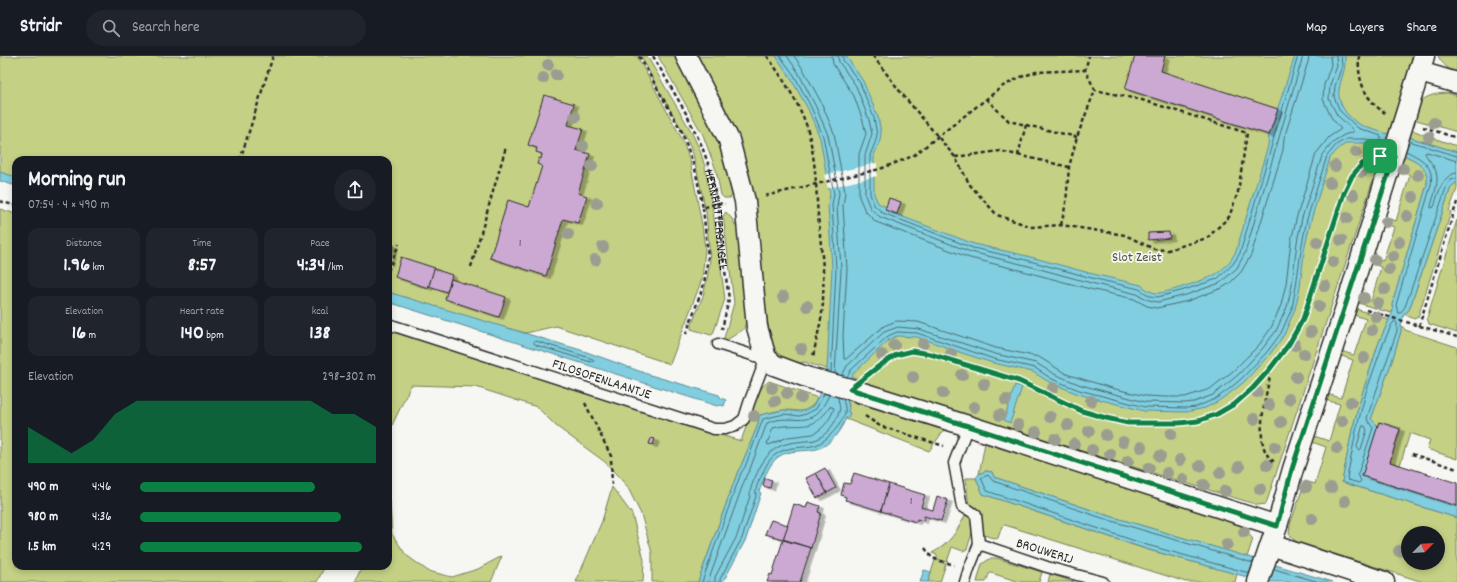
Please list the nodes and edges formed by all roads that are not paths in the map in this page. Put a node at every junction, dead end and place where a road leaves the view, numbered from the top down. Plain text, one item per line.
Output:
1 (686, 56) edge
2 (1422, 64) edge
3 (1457, 84) edge
4 (392, 325) edge
5 (718, 344) road end
6 (766, 358) junction
7 (968, 426) junction
8 (1277, 526) junction
9 (979, 544) junction
10 (1269, 549) junction
11 (965, 582) edge
12 (1103, 582) edge
13 (1258, 582) edge
14 (1384, 582) edge

1 - 6 street, HERNHUTTERSINGEL
2 - 3 street
2 - 8 street
4 - 6 lane, FILOSOFENLAANTJE
5 - 6 lane
6 - 7 street
7 - 8 street
7 - 9 lane
8 - 10 street
9 - 11 lane
9 - 12 lane, BROUWERIJ
10 - 13 street
10 - 14 street

